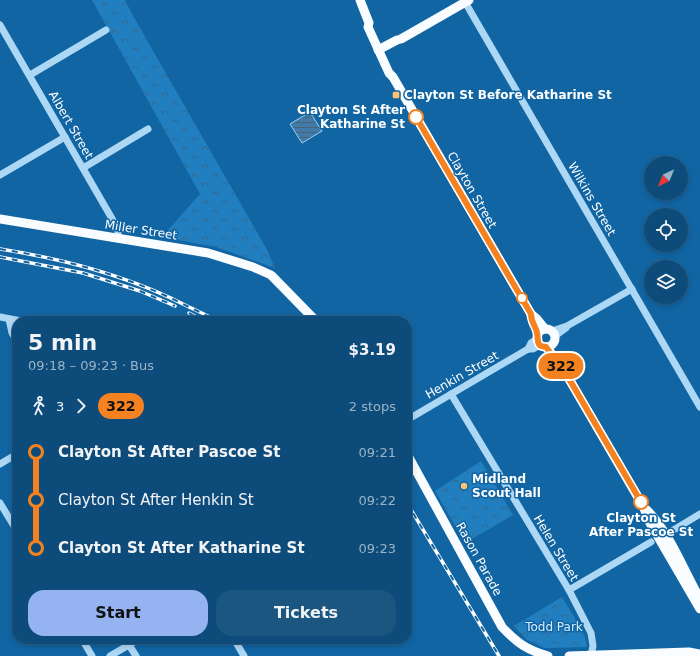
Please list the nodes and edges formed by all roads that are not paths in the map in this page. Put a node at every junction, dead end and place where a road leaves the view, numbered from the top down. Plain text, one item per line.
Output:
1 (360, 0) edge
2 (467, 1) edge
3 (0, 24) edge
4 (106, 30) dead end
5 (380, 51) junction
6 (30, 75) junction
7 (148, 129) dead end
8 (65, 137) junction
9 (83, 168) junction
10 (0, 175) edge
11 (0, 220) edge
12 (118, 239) junction
13 (632, 288) junction
14 (311, 316) edge
15 (0, 318) edge
16 (8, 319) junction
17 (12, 320) edge
18 (12, 333) edge
19 (546, 338) junction
20 (451, 394) junction
21 (700, 407) edge
22 (412, 417) edge
23 (12, 457) edge
24 (412, 463) edge
25 (0, 464) edge
26 (0, 503) edge
27 (700, 514) edge
28 (700, 517) edge
29 (12, 523) edge
30 (661, 539) junction
31 (569, 590) junction
32 (700, 599) edge
33 (700, 610) edge
34 (85, 644) edge
35 (237, 644) edge
36 (129, 645) joint
37 (700, 647) edge
38 (689, 652) junction
39 (700, 654) edge
40 (592, 655) edge
41 (92, 656) edge
42 (110, 656) edge
43 (136, 656) edge
44 (244, 656) edge
45 (548, 656) edge
46 (569, 656) edge

1 - 5 main road, Clayton Street
2 - 5 main road
2 - 13 street, Wilkins Street
3 - 6 street, Albert Street
4 - 6 street
5 - 19 main road, Clayton Street
6 - 8 street, Albert Street
7 - 9 street
8 - 9 street, Albert Street
8 - 10 street
9 - 12 street, Albert Street
11 - 12 main road, Miller Street
12 - 14 main road, Miller Street
13 - 19 street, Henkin Street
13 - 21 street, Wilkins Street
15 - 16 street
16 - 17 street
16 - 18 street
19 - 20 street, Henkin Street
19 - 30 main road, Clayton Street
20 - 22 street, Henkin Street
20 - 31 street, Helen Street
23 - 25 street
24 - 45 main road, Rason Parade
26 - 29 street
27 - 30 street
28 - 30 street
30 - 31 street
30 - 32 main road, Clayton Street
30 - 33 main road, Clayton Street
31 - 40 street, Helen Street
34 - 41 street
35 - 44 street
36 - 42 street
36 - 43 street
37 - 38 main road
38 - 39 main road
38 - 40 main road
40 - 46 main road

